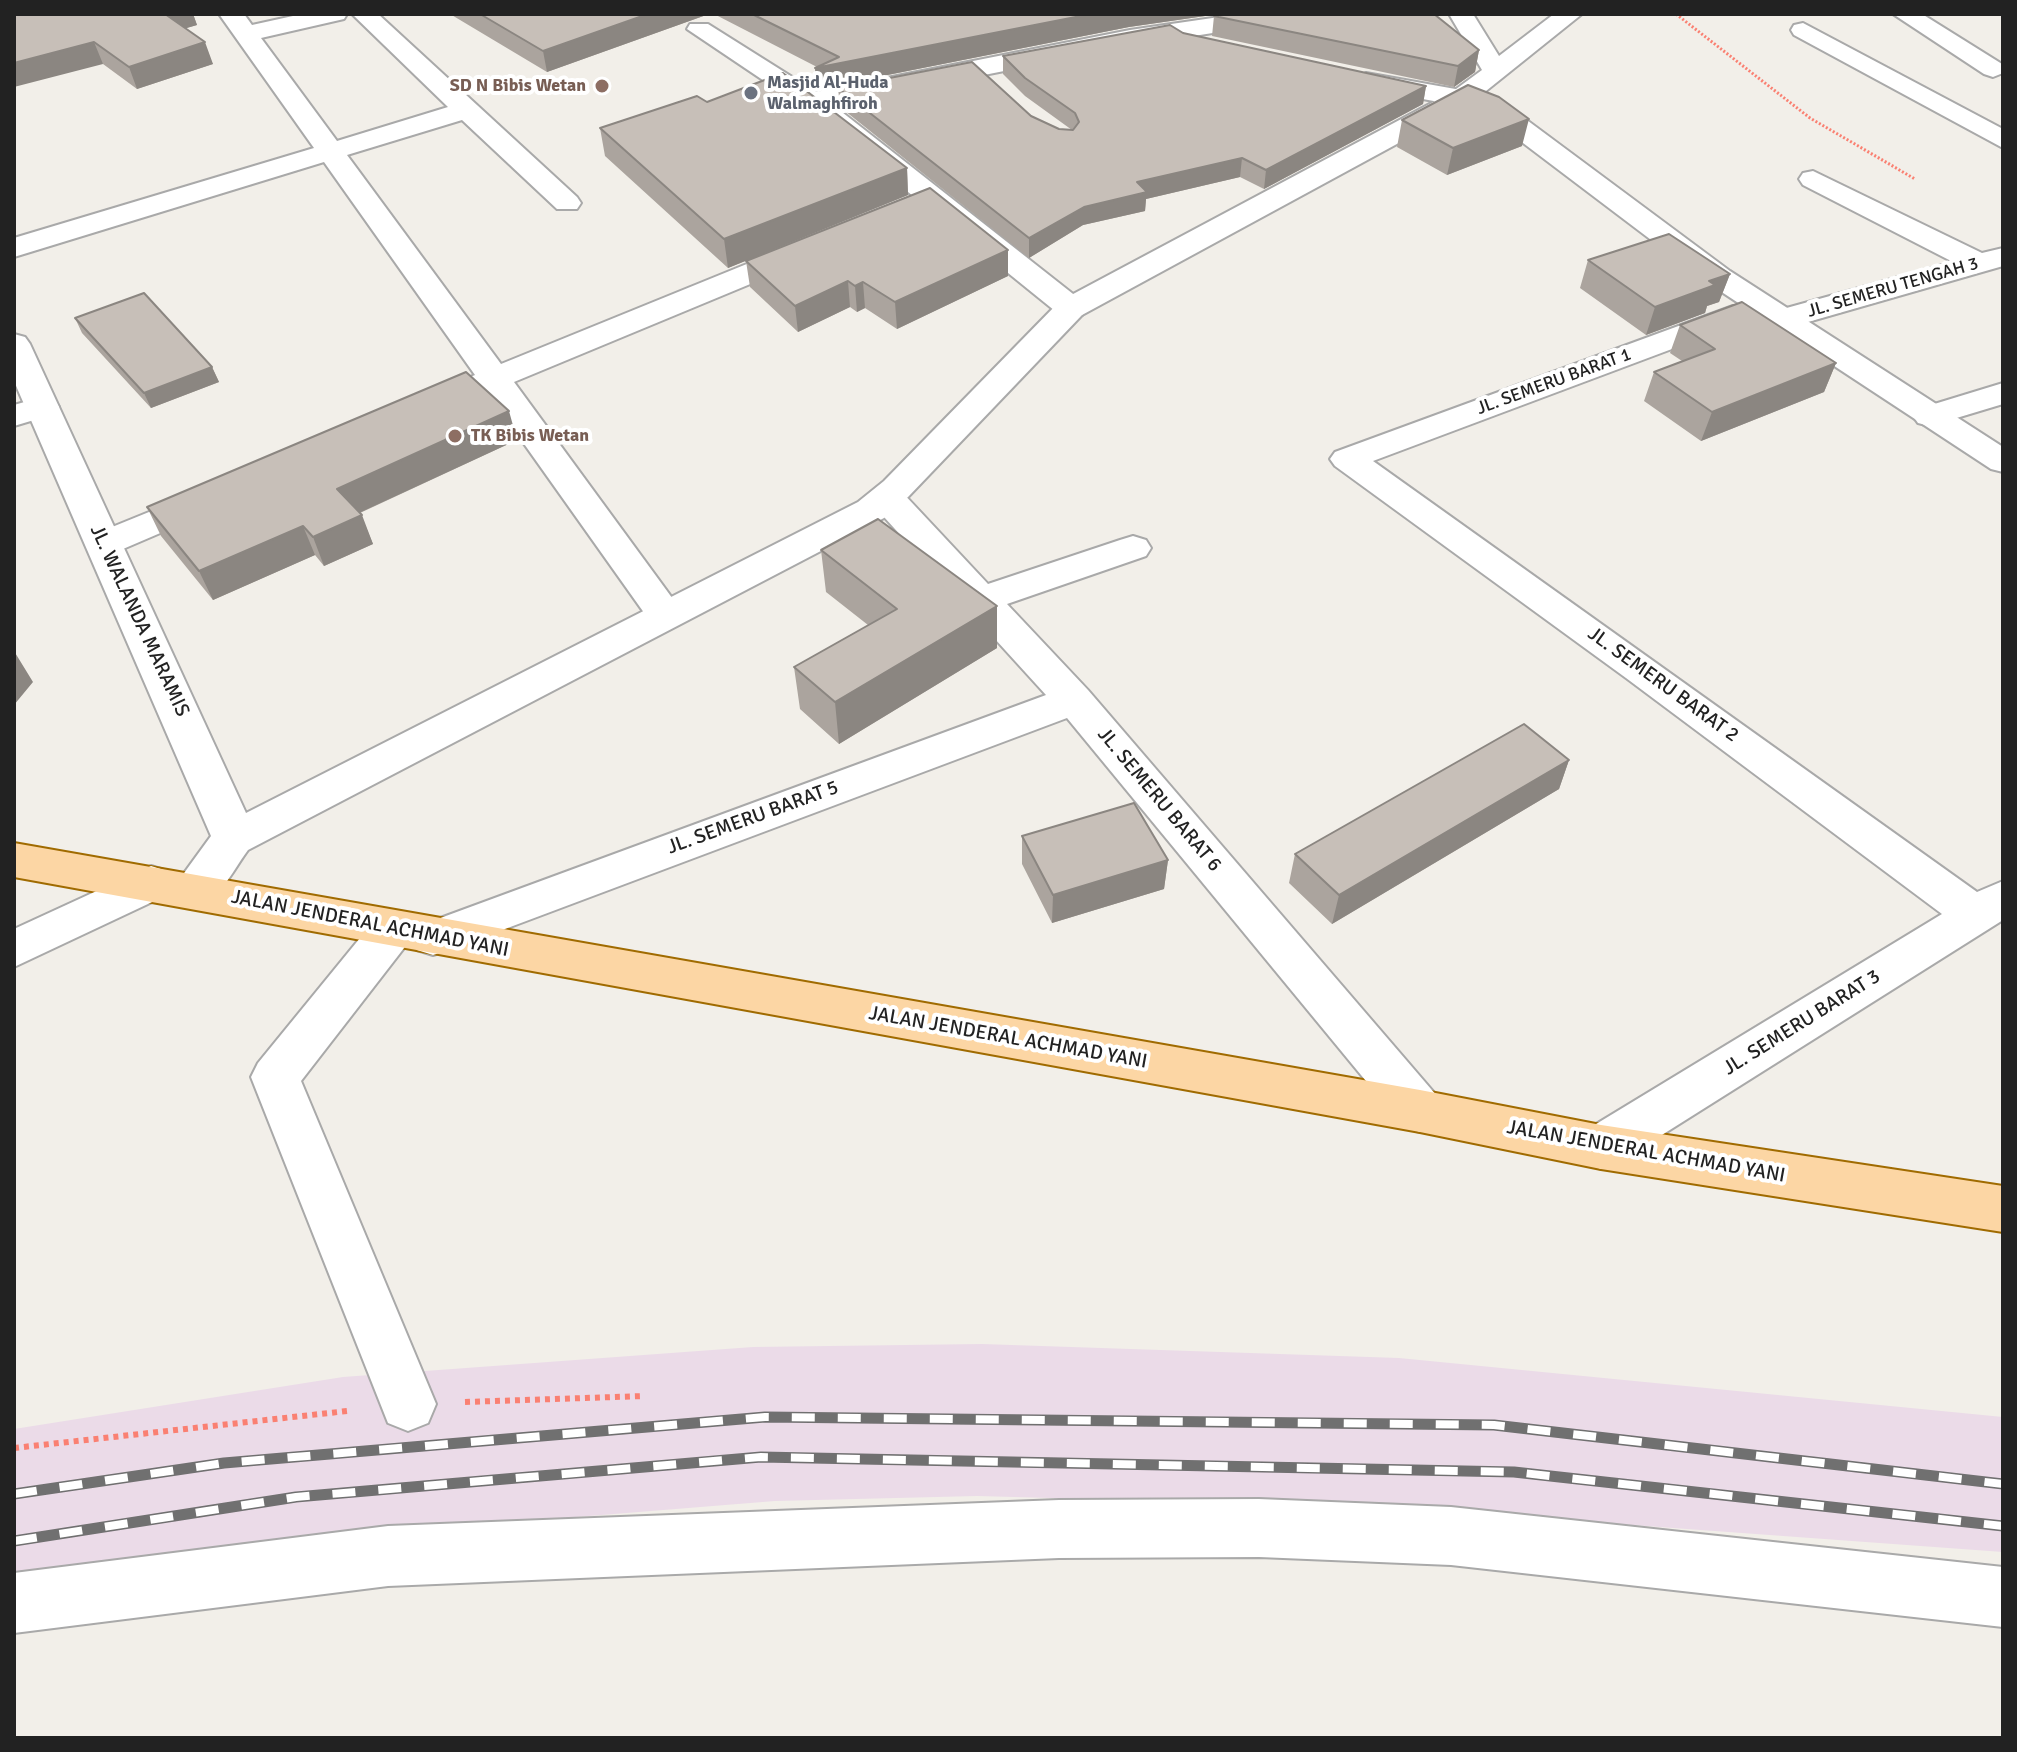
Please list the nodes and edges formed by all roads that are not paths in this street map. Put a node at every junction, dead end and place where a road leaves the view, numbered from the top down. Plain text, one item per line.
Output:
1 (335, 14) edge
2 (364, 14) edge
3 (1289, 14) edge
4 (1461, 14) edge
5 (1570, 14) edge
6 (1905, 14) edge
7 (1106, 21) dead end
8 (238, 24) edge
9 (699, 29) dead end
10 (1803, 30) dead end
11 (1156, 34) junction
12 (1130, 38) junction
13 (1232, 51) edge
14 (1998, 67) edge
15 (979, 68) junction
16 (1496, 72) junction
17 (1337, 74) edge
18 (1912, 90) junction
19 (1005, 95) edge
20 (1461, 98) junction
21 (812, 101) junction
22 (466, 110) junction
23 (2003, 140) edge
24 (329, 150) junction
25 (1813, 179) dead end
26 (935, 198) junction
27 (567, 203) dead end
28 (905, 210) edge
29 (831, 240) edge
30 (14, 248) edge
31 (1991, 260) edge
32 (1071, 308) junction
33 (1772, 312) junction
34 (14, 344) edge
35 (493, 378) junction
36 (2003, 393) edge
37 (28, 412) edge
38 (1930, 416) junction
39 (392, 421) edge
40 (1347, 459) joint
41 (2003, 462) edge
42 (233, 489) edge
43 (887, 498) junction
44 (103, 544) junction
45 (1133, 548) dead end
46 (981, 599) junction
47 (665, 615) junction
48 (1074, 700) junction
49 (233, 839) junction
50 (14, 860) edge
51 (172, 887) junction
52 (1989, 907) edge
53 (413, 933) junction
54 (14, 949) edge
55 (1420, 1111) junction
56 (1601, 1147) junction
57 (2003, 1209) edge
58 (408, 1404) road end
59 (2003, 1597) edge
60 (14, 1603) edge

1 - 8 street
2 - 22 street
3 - 11 street
4 - 16 street
5 - 16 street
6 - 14 street
7 - 12 street
8 - 24 street
9 - 21 street
10 - 18 street
11 - 12 street
11 - 13 street
12 - 15 street
14 - 18 street
15 - 19 street
15 - 21 street
16 - 20 street
17 - 20 street
18 - 23 street
20 - 32 street
20 - 33 street
21 - 26 street
22 - 24 street
22 - 27 street
24 - 30 street
24 - 35 street
25 - 31 street
26 - 28 street
26 - 32 street
29 - 35 street
31 - 33 street, JL. SEMERU TENGAH 3
32 - 43 street
33 - 38 street
33 - 40 street, JL. SEMERU BARAT 1
34 - 37 street, JL. WALANDA MARAMIS
35 - 39 street
35 - 47 street
36 - 38 street
37 - 44 street, JL. WALANDA MARAMIS
38 - 41 street
40 - 52 street, JL. SEMERU BARAT 2
42 - 44 street
43 - 46 street, JL. SEMERU BARAT 6
43 - 47 street
44 - 49 street, JL. WALANDA MARAMIS
45 - 46 street
46 - 48 street, JL. SEMERU BARAT 6
47 - 49 street
48 - 53 street, JL. SEMERU BARAT 5
48 - 55 street, JL. SEMERU BARAT 6
49 - 51 street
50 - 51 main road, JALAN JENDERAL ACHMAD YANI
51 - 53 main road, JALAN JENDERAL ACHMAD YANI
51 - 54 street
52 - 56 street, JL. SEMERU BARAT 3
53 - 55 main road, JALAN JENDERAL ACHMAD YANI
53 - 58 street
55 - 56 main road, JALAN JENDERAL ACHMAD YANI
56 - 57 main road, JALAN JENDERAL ACHMAD YANI
59 - 60 street

